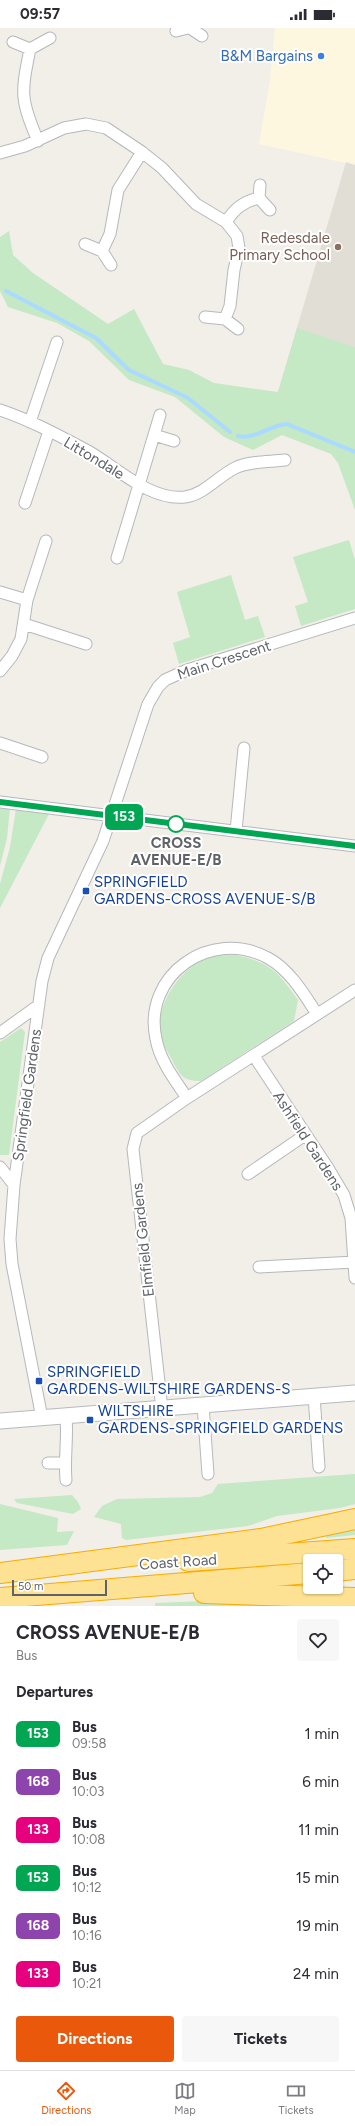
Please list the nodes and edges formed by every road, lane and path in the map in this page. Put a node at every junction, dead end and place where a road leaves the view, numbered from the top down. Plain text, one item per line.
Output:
1 (189, 28) edge
2 (176, 31) dead end
3 (202, 36) dead end
4 (50, 38) dead end
5 (13, 42) dead end
6 (30, 49) junction
7 (38, 141) junction
8 (142, 152) junction
9 (0, 154) edge
10 (260, 185) dead end
11 (260, 198) junction
12 (270, 210) dead end
13 (226, 222) junction
14 (85, 244) dead end
15 (102, 252) junction
16 (111, 265) dead end
17 (204, 317) dead end
18 (225, 319) junction
19 (238, 329) dead end
20 (58, 342) dead end
21 (0, 410) edge
22 (160, 415) dead end
23 (30, 422) junction
24 (48, 431) junction
25 (154, 435) junction
26 (174, 442) dead end
27 (285, 460) dead end
28 (139, 484) junction
29 (25, 503) dead end
30 (46, 540) dead end
31 (117, 558) dead end
32 (0, 592) edge
33 (27, 600) junction
34 (355, 618) edge
35 (24, 624) junction
36 (86, 644) dead end
37 (0, 671) edge
38 (0, 743) edge
39 (244, 748) dead end
40 (42, 757) dead end
41 (0, 802) edge
42 (111, 816) junction
43 (236, 831) junction
44 (355, 846) edge
45 (355, 990) edge
46 (39, 1005) junction
47 (317, 1014) junction
48 (0, 1032) edge
49 (254, 1056) junction
50 (187, 1098) junction
51 (305, 1135) junction
52 (0, 1167) edge
53 (248, 1174) dead end
54 (14, 1185) junction
55 (354, 1262) edge
56 (259, 1267) dead end
57 (355, 1278) edge
58 (355, 1393) edge
59 (314, 1396) junction
60 (203, 1405) junction
61 (162, 1408) junction
62 (66, 1416) junction
63 (42, 1418) junction
64 (0, 1421) edge
65 (48, 1463) dead end
66 (64, 1463) junction
67 (319, 1467) dead end
68 (208, 1474) dead end
69 (66, 1480) dead end
70 (355, 1519) edge
71 (355, 1549) edge
72 (355, 1569) edge
73 (343, 1570) edge
74 (0, 1574) edge
75 (303, 1574) edge
76 (88, 1592) junction
77 (320, 1596) junction
78 (0, 1598) edge
79 (355, 1598) edge
80 (338, 1606) edge

1 - 2 street
1 - 3 street
4 - 6 street
5 - 6 street
6 - 7 street
7 - 8 street
7 - 9 street
8 - 13 street
8 - 15 street
10 - 11 street
11 - 12 street
11 - 13 street
13 - 18 street
14 - 15 street
15 - 16 street
17 - 18 street
18 - 19 street
20 - 23 street
21 - 23 street, Littondale
22 - 25 street, Littondale
23 - 24 street, Littondale
24 - 28 street, Littondale
24 - 29 street, Littondale
25 - 26 street
25 - 28 street, Littondale
27 - 28 street, Littondale
28 - 31 street, Littondale
30 - 33 street
32 - 33 street
33 - 35 street
34 - 42 street, Main Crescent
35 - 36 street
35 - 37 street
38 - 40 street
39 - 43 street
41 - 42 street
42 - 43 street
42 - 46 street, Springfield Gardens
43 - 44 street
45 - 47 street, Elmfield Gardens
46 - 48 street, Springfield Gardens
46 - 54 street, Springfield Gardens
47 - 49 street, Elmfield Gardens
47 - 50 street
49 - 50 street, Elmfield Gardens
49 - 51 street, Ashfield Gardens
50 - 61 street, Elmfield Gardens
51 - 53 street
51 - 55 street, Ashfield Gardens
52 - 54 street, Springfield Gardens
54 - 63 street, Springfield Gardens
55 - 56 street
55 - 57 street, Ashfield Gardens
58 - 59 street
59 - 60 street
59 - 67 street
60 - 61 street
60 - 68 street
61 - 62 street
62 - 63 street
62 - 66 street
63 - 64 street
65 - 66 street
66 - 69 street
70 - 74 highway
71 - 74 highway, Coast Road
72 - 73 highway
75 - 76 highway, Coast Road
76 - 77 highway
76 - 78 highway, Coast Road
77 - 79 highway
77 - 80 highway

